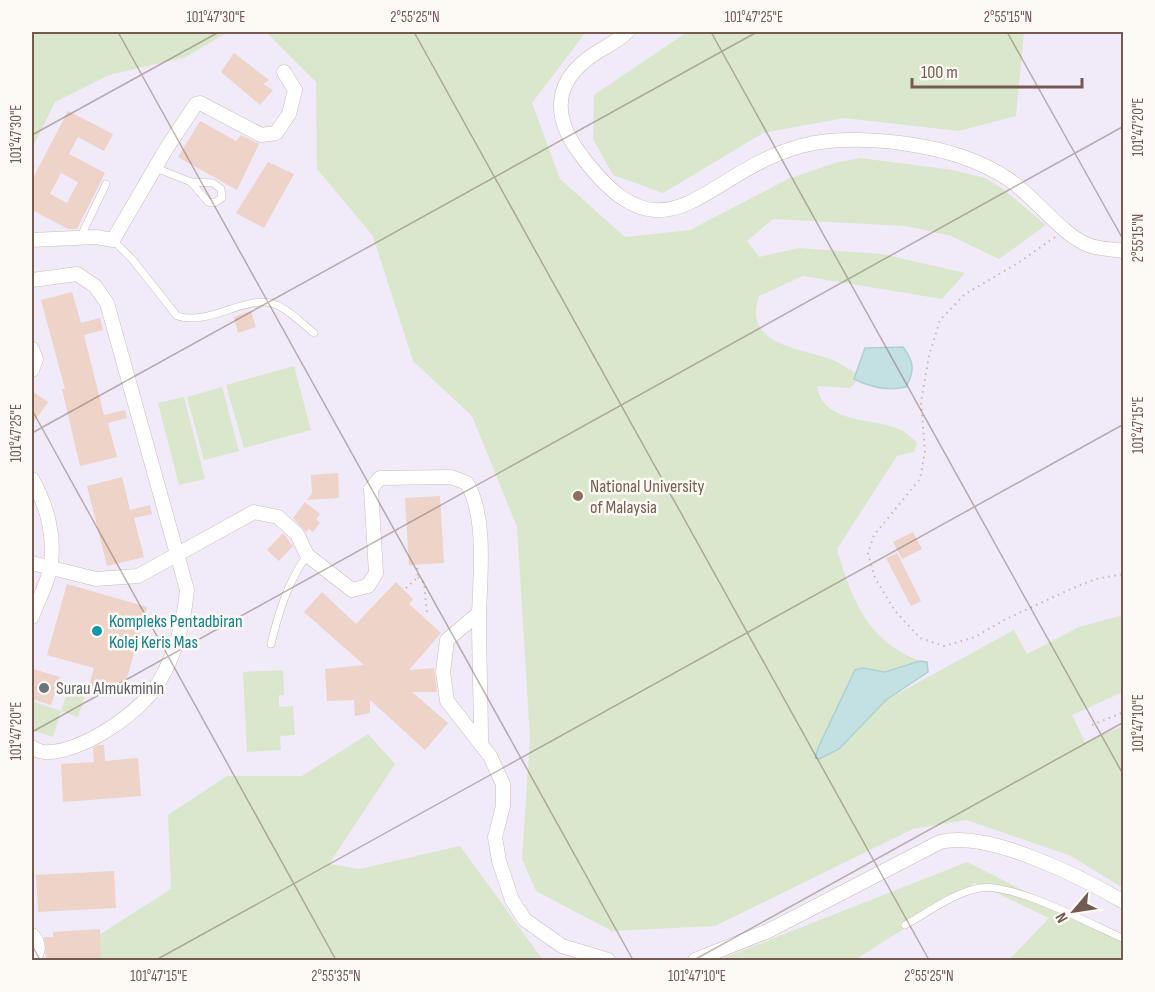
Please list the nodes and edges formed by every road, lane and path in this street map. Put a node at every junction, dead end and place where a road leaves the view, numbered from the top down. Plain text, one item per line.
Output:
1 (627, 32) edge
2 (284, 72) dead end
3 (156, 168) junction
4 (191, 182) junction
5 (106, 184) dead end
6 (1065, 230) junction
7 (81, 238) junction
8 (32, 240) edge
9 (113, 240) junction
10 (1124, 250) edge
11 (32, 280) edge
12 (315, 333) dead end
13 (32, 349) edge
14 (32, 370) edge
15 (32, 479) edge
16 (178, 555) junction
17 (307, 555) junction
18 (32, 563) edge
19 (417, 567) dead end
20 (50, 569) junction
21 (1124, 574) edge
22 (418, 576) junction
23 (406, 588) dead end
24 (426, 613) dead end
25 (479, 613) junction
26 (32, 617) edge
27 (271, 644) dead end
28 (1124, 712) edge
29 (1092, 725) dead end
30 (481, 744) junction
31 (32, 747) edge
32 (1124, 902) edge
33 (905, 925) dead end
34 (32, 935) edge
35 (1124, 939) edge
36 (32, 960) edge
37 (608, 960) edge
38 (695, 960) edge

1 - 6 street
2 - 3 street
3 - 4 lane
3 - 9 street
4 - 4 lane
5 - 7 lane
6 - 10 street
6 - 21 path
7 - 8 street
7 - 9 street
9 - 12 lane
11 - 16 street
13 - 14 street
15 - 20 street
16 - 17 street
16 - 20 street
16 - 31 street
17 - 25 street
17 - 27 lane
18 - 20 street
19 - 22 path
20 - 26 street
22 - 23 path
22 - 24 path
25 - 30 street
25 - 30 street
28 - 29 path
30 - 37 street
32 - 38 street
33 - 35 lane
34 - 36 street

